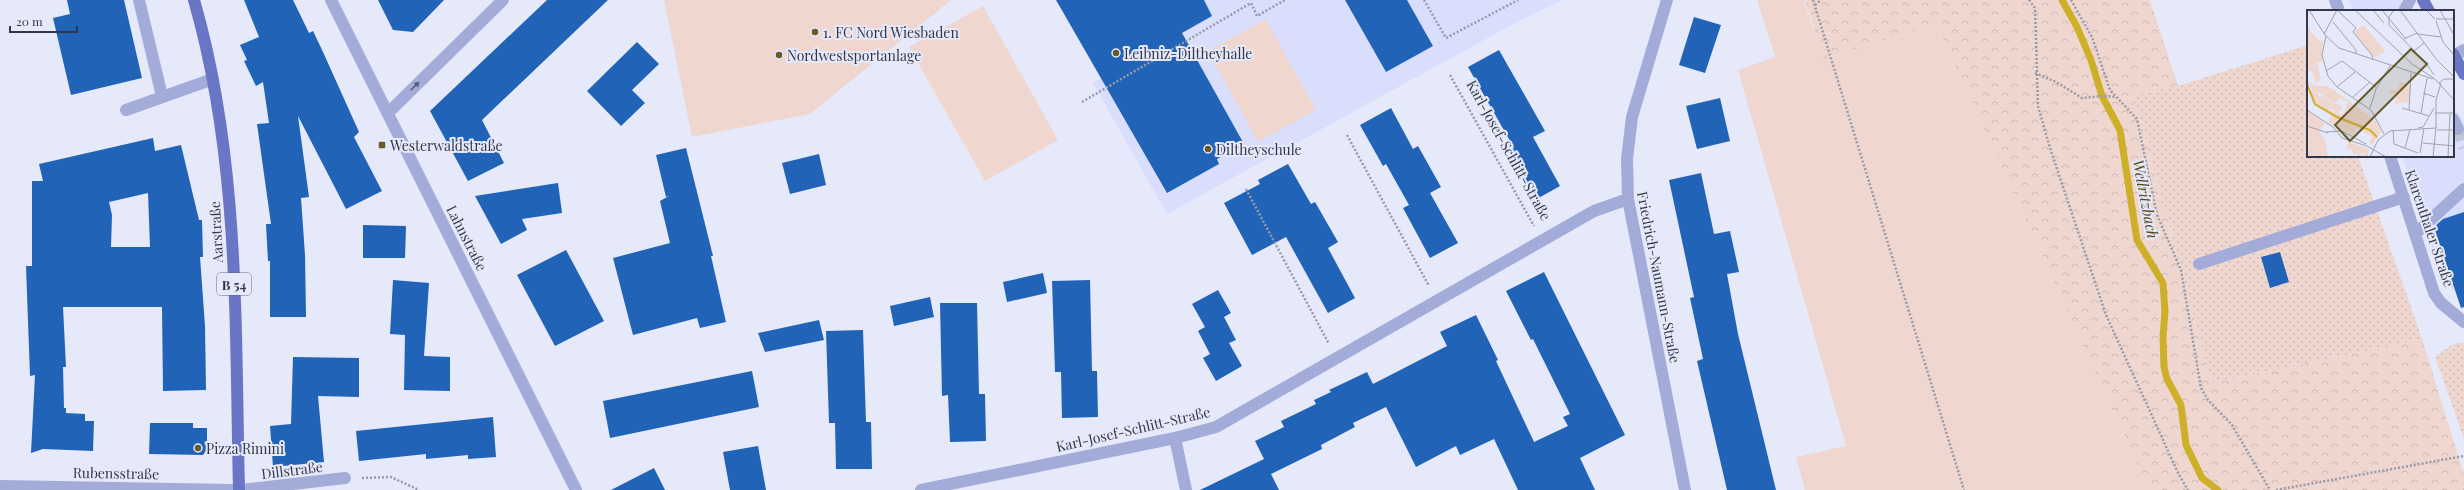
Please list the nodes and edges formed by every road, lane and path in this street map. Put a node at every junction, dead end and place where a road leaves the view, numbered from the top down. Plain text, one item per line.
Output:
1 (138, 0) edge
2 (194, 0) edge
3 (331, 0) edge
4 (503, 0) edge
5 (1285, 0) edge
6 (1424, 0) edge
7 (1518, 0) edge
8 (1667, 0) edge
9 (1813, 0) edge
10 (1821, 0) edge
11 (2029, 0) edge
12 (2071, 0) edge
13 (2336, 0) edge
14 (2410, 0) edge
15 (2423, 0) edge
16 (1815, 5) junction
17 (2339, 10) edge
18 (2405, 10) edge
19 (2428, 10) edge
20 (2457, 53) edge
21 (2035, 73) junction
22 (1450, 74) dead end
23 (2464, 74) edge
24 (213, 79) junction
25 (162, 96) junction
26 (2117, 97) junction
27 (1082, 102) dead end
28 (126, 110) dead end
29 (388, 113) junction
30 (1347, 135) dead end
31 (2390, 157) edge
32 (2464, 188) edge
33 (1246, 189) dead end
34 (2404, 197) junction
35 (1628, 199) junction
36 (2415, 234) junction
37 (1542, 240) junction
38 (2199, 264) dead end
39 (1437, 301) junction
40 (2464, 322) edge
41 (1336, 358) junction
42 (1175, 438) junction
43 (2464, 456) edge
44 (345, 478) joint
45 (0, 486) edge
46 (232, 490) edge
47 (240, 490) edge
48 (419, 490) edge
49 (575, 490) edge
50 (921, 490) edge
51 (1186, 490) edge
52 (1685, 490) edge
53 (1964, 490) edge
54 (2188, 490) edge
55 (2270, 490) edge
56 (2276, 490) edge

1 - 25 street
2 - 24 main road, Aarstraße / B 54
3 - 29 street, Lahnstraße
29 -> 4 street
5 - 27 path
6 - 7 path
8 - 35 street, Friedrich-Naumann-Straße
9 - 16 path
10 - 16 path
11 - 21 path
12 - 26 path
13 - 17 street
14 - 18 street
15 - 19 main road
16 - 53 path
20 - 23 main road
21 - 26 path
21 - 54 path
22 - 37 path, Karl-Josef-Schlitt-Straße
24 - 25 street
24 - 47 main road, Aarstraße / B 54
25 - 28 street
26 - 55 path
29 - 49 street, Lahnstraße
30 - 39 path
31 - 34 street, Klarenthaler Straße
32 - 36 street
33 - 41 path
34 - 36 street, Klarenthaler Straße
34 - 38 street
35 - 37 street, Karl-Josef-Schlitt-Straße
35 - 52 street, Friedrich-Naumann-Straße
36 - 40 street, Klarenthaler Straße
37 - 39 street, Karl-Josef-Schlitt-Straße
39 - 41 street, Karl-Josef-Schlitt-Straße
41 - 42 street, Karl-Josef-Schlitt-Straße
42 - 50 street, Karl-Josef-Schlitt-Straße
42 - 51 street
43 - 56 path
44 - 47 street, Dillstraße
44 - 48 path
45 - 46 street, Rubensstraße

